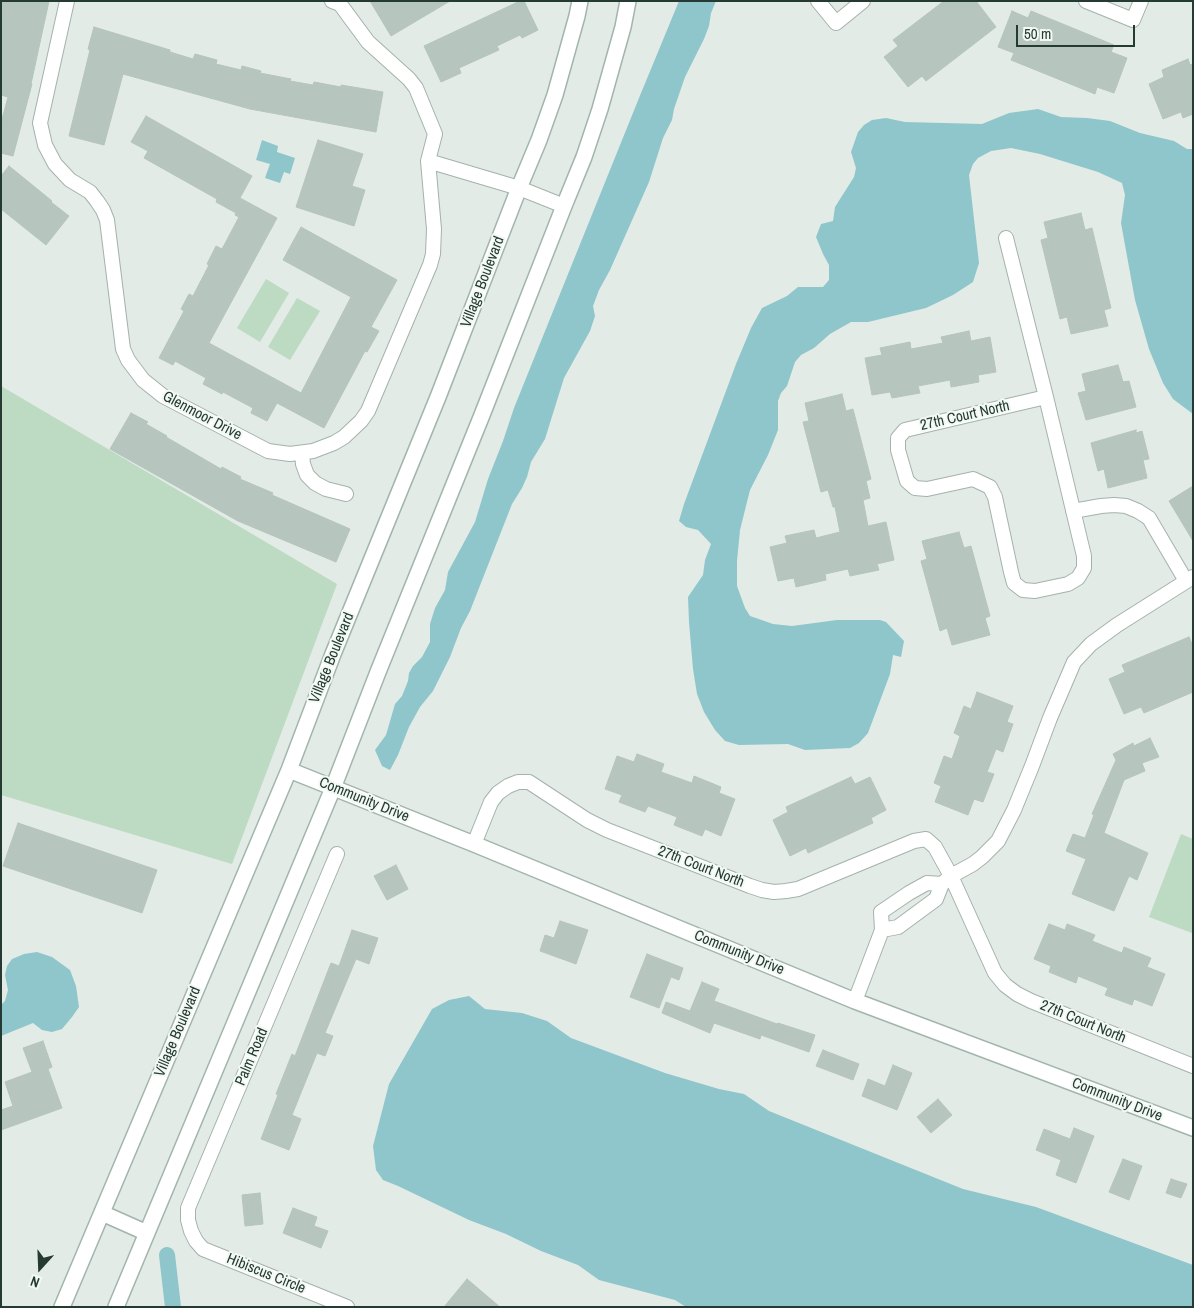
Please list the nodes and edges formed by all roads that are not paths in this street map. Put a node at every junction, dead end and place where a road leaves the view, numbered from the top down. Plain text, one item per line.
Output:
1 (67, 1) edge
2 (332, 1) edge
3 (580, 1) edge
4 (628, 1) edge
5 (818, 1) edge
6 (863, 1) edge
7 (1086, 1) edge
8 (1142, 1) edge
9 (428, 161) junction
10 (519, 188) junction
11 (564, 206) junction
12 (1006, 238) dead end
13 (1046, 397) junction
14 (302, 453) junction
15 (346, 494) dead end
16 (1074, 511) junction
17 (1190, 579) edge
18 (289, 770) junction
19 (333, 788) junction
20 (474, 844) junction
21 (337, 854) dead end
22 (947, 880) junction
23 (882, 930) junction
24 (855, 1001) junction
25 (1193, 1066) edge
26 (1193, 1128) edge
27 (102, 1213) junction
28 (147, 1233) junction
29 (212, 1253) joint
30 (62, 1307) edge
31 (116, 1307) edge
32 (346, 1307) edge

1 - 14 street, Glenmoor Drive
2 - 9 street, Glenmoor Drive
3 - 10 street, Village Boulevard
4 - 11 street
5 - 6 street
7 - 8 street
9 - 10 street
9 - 14 street, Glenmoor Drive
10 - 11 street
10 - 18 street, Village Boulevard
11 - 19 street
12 - 13 street, 27th Court North
13 - 16 street, 27th Court North
13 - 16 street, 27th Court North
14 - 15 street
16 - 17 street
17 - 22 street
18 - 19 street, Community Drive
18 - 27 street, Village Boulevard
19 - 20 street, Community Drive
19 - 28 street
20 - 22 street, 27th Court North
20 - 24 street, Community Drive
21 - 29 street, Palm Road
22 - 23 street
22 - 23 street
22 - 25 street, 27th Court North
23 - 24 street
24 - 26 street, Community Drive
27 - 28 street
27 - 30 street, Village Boulevard
28 - 31 street
29 - 32 street, Hibiscus Circle

